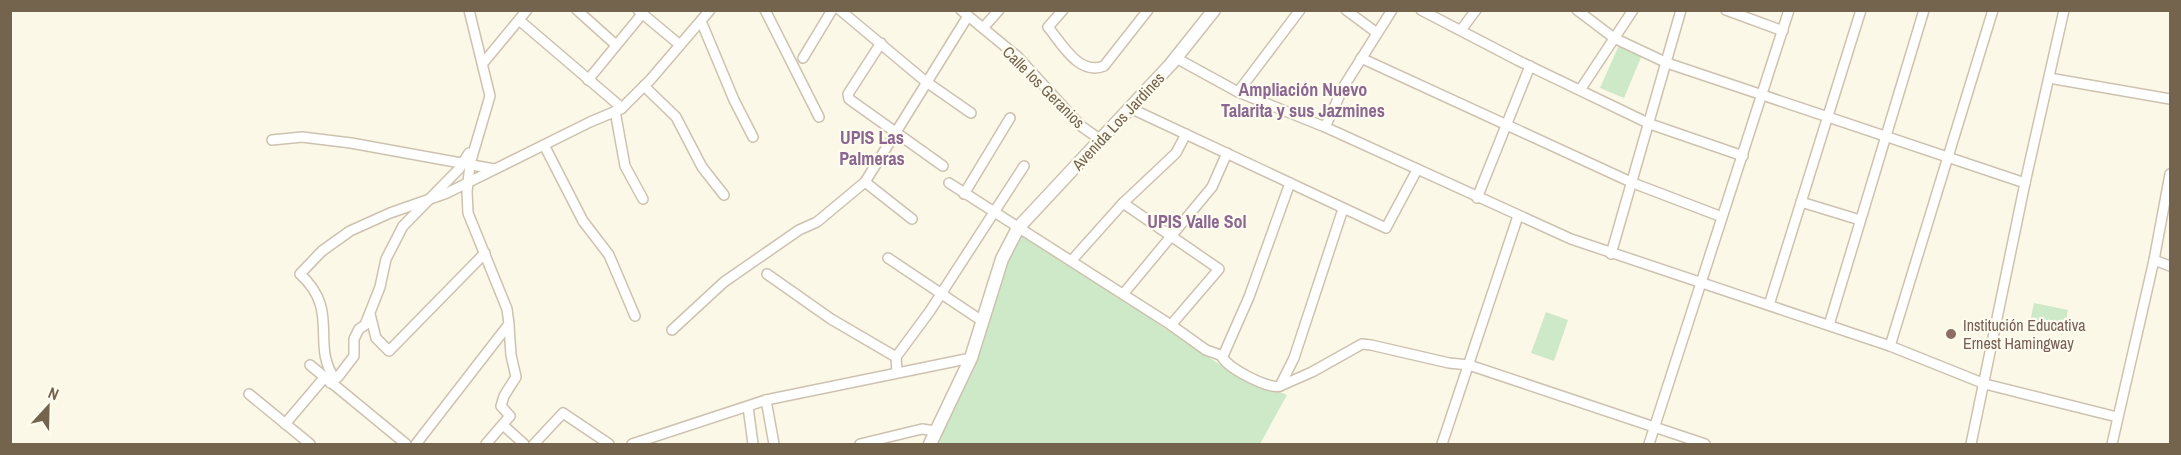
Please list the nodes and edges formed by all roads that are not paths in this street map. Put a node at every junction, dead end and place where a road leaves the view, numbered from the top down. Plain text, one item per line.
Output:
1 (469, 10) edge
2 (527, 10) edge
3 (577, 10) edge
4 (710, 10) edge
5 (765, 10) edge
6 (832, 10) edge
7 (840, 10) edge
8 (999, 10) edge
9 (1063, 10) edge
10 (1148, 10) edge
11 (1214, 10) edge
12 (1300, 10) edge
13 (1346, 10) edge
14 (1392, 10) edge
15 (1421, 10) edge
16 (1476, 10) edge
17 (1577, 10) edge
18 (1634, 10) edge
19 (1682, 10) edge
20 (1726, 10) edge
21 (1789, 10) edge
22 (1861, 10) edge
23 (1924, 10) edge
24 (1993, 10) edge
25 (2064, 11) edge
26 (640, 12) edge
27 (964, 13) edge
28 (589, 14) edge
29 (519, 20) junction
30 (701, 21) junction
31 (983, 28) junction
32 (1461, 30) junction
33 (1783, 31) junction
34 (1377, 33) junction
35 (1614, 38) junction
36 (881, 43) junction
37 (616, 45) junction
38 (680, 45) junction
39 (803, 58) dead end
40 (1176, 58) junction
41 (1361, 58) junction
42 (484, 62) junction
43 (1667, 63) junction
44 (1530, 66) junction
45 (2049, 78) junction
46 (588, 80) junction
47 (925, 81) junction
48 (644, 86) junction
49 (1580, 90) junction
50 (1239, 92) junction
51 (1764, 96) junction
52 (2170, 99) edge
53 (1130, 108) junction
54 (619, 110) junction
55 (971, 113) dead end
56 (819, 117) dead end
57 (1828, 117) junction
58 (1010, 118) dead end
59 (1650, 124) junction
60 (1507, 125) junction
61 (1324, 127) junction
62 (895, 134) junction
63 (1186, 134) junction
64 (753, 136) dead end
65 (1886, 136) junction
66 (272, 140) dead end
67 (1101, 140) junction
68 (543, 145) junction
69 (1227, 153) junction
70 (1743, 156) junction
71 (1948, 157) junction
72 (467, 163) junction
73 (943, 166) dead end
74 (1024, 166) dead end
75 (494, 170) junction
76 (1417, 170) junction
77 (2170, 174) edge
78 (468, 182) junction
79 (865, 182) junction
80 (949, 183) dead end
81 (1290, 183) junction
82 (1633, 183) junction
83 (2025, 183) junction
84 (964, 194) junction
85 (724, 195) dead end
86 (1477, 198) junction
87 (643, 199) dead end
88 (429, 200) junction
89 (1801, 202) junction
90 (1123, 203) junction
91 (2167, 207) edge
92 (1343, 209) junction
93 (992, 212) junction
94 (1518, 216) junction
95 (1722, 217) junction
96 (912, 219) dead end
97 (1860, 220) junction
98 (1018, 228) junction
99 (1172, 235) junction
100 (485, 253) junction
101 (1611, 254) junction
102 (888, 258) dead end
103 (2154, 260) junction
104 (1072, 261) junction
105 (2170, 266) edge
106 (767, 274) dead end
107 (1702, 284) junction
108 (1124, 293) junction
109 (940, 294) junction
110 (1769, 305) junction
111 (370, 312) junction
112 (635, 316) dead end
113 (982, 321) junction
114 (509, 324) junction
115 (1171, 325) junction
116 (1829, 325) junction
117 (672, 330) dead end
118 (1890, 346) junction
119 (1221, 355) junction
120 (896, 357) junction
121 (971, 358) junction
122 (1469, 365) junction
123 (310, 366) dead end
124 (897, 372) junction
125 (330, 380) junction
126 (1984, 384) junction
127 (1280, 386) junction
128 (249, 394) dead end
129 (766, 400) junction
130 (748, 407) junction
131 (2117, 417) junction
132 (285, 423) junction
133 (503, 425) junction
134 (1654, 428) junction
135 (935, 431) junction
136 (310, 444) edge
137 (405, 444) edge
138 (416, 444) edge
139 (486, 444) edge
140 (524, 444) edge
141 (534, 444) edge
142 (609, 444) edge
143 (632, 444) edge
144 (753, 444) edge
145 (774, 444) edge
146 (860, 444) edge
147 (930, 444) edge
148 (1442, 444) edge
149 (1649, 444) edge
150 (1705, 444) edge
151 (1971, 444) edge
152 (2112, 444) edge

1 - 42 street
2 - 29 street
3 - 28 street
4 - 30 street
5 - 56 street
6 - 39 street
7 - 36 street
8 - 31 street
9 - 10 street
11 - 40 street, Avenida Los Jardines
12 - 50 street
13 - 34 street
14 - 34 street
15 - 32 street
16 - 32 street
17 - 35 street
18 - 35 street
19 - 43 street
20 - 33 street
21 - 33 street
22 - 57 street
23 - 65 street
24 - 71 street
25 - 45 street
26 - 37 street
26 - 38 street
27 - 31 street, Calle los Geranios
27 - 47 street
28 - 37 street
29 - 42 street
29 - 46 street
30 - 38 street
30 - 64 street
31 - 67 street, Calle los Geranios
32 - 44 street
33 - 51 street
34 - 41 street
35 - 43 street
35 - 49 street
36 - 47 street
36 - 62 street
37 - 46 street
38 - 48 street
40 - 50 street
40 - 53 street, Avenida Los Jardines
41 - 60 street
41 - 61 street
42 - 72 street
43 - 51 street
43 - 59 street
44 - 49 street
44 - 60 street
45 - 52 street
45 - 83 street
46 - 54 street
47 - 55 street
47 - 62 street
48 - 54 street
48 - 85 street
49 - 59 street
50 - 61 street
51 - 57 street
51 - 70 street
53 - 63 street
53 - 67 street, Avenida Los Jardines
54 - 68 street
54 - 87 street
57 - 65 street
57 - 89 street
58 - 84 street
59 - 70 street
59 - 82 street
60 - 82 street
60 - 86 street
61 - 76 street
62 - 73 street
62 - 79 street
63 - 69 street
63 - 90 street
65 - 71 street
65 - 97 street
66 - 72 street
67 - 98 street, Avenida Los Jardines
68 - 75 street
68 - 112 street
69 - 81 street
69 - 99 street
70 - 95 street
71 - 83 street
71 - 118 street
72 - 75 street
72 - 78 street
72 - 88 street
74 - 93 street
75 - 78 street
76 - 86 street
76 - 92 street
77 - 91 street
78 - 88 street
78 - 100 street
79 - 96 street
79 - 117 street
80 - 84 street
81 - 92 street
81 - 119 street
82 - 95 street
82 - 101 street
83 - 126 street
84 - 93 street
86 - 94 street
88 - 111 street
88 - 125 street
89 - 97 street
89 - 110 street
90 - 99 street
90 - 104 street
91 - 103 street
92 - 127 street
93 - 98 street
93 - 109 street
94 - 101 street
94 - 122 street
95 - 107 street
97 - 116 street
98 - 104 street
98 - 113 street, Avenida Los Jardines
99 - 108 street
99 - 115 street
100 - 111 street
100 - 114 street
101 - 107 street
102 - 109 street
103 - 105 street
103 - 131 street
104 - 108 street
106 - 120 street
107 - 110 street
107 - 134 street
108 - 115 street
109 - 113 street
109 - 120 street
110 - 116 street
111 - 125 street
113 - 121 street, Avenida Los Jardines
114 - 133 street
114 - 138 street
115 - 119 street
116 - 118 street
118 - 126 street
119 - 127 street
120 - 124 street
121 - 124 street
121 - 135 street, Avenida Los Jardines
122 - 127 street
122 - 134 street
122 - 148 street
123 - 125 street
124 - 129 street
125 - 132 street
125 - 137 street
126 - 131 street
126 - 151 street
128 - 132 street
129 - 130 street
129 - 145 street
130 - 143 street
130 - 144 street
131 - 152 street
132 - 136 street
133 - 139 street
133 - 140 street
134 - 149 street
134 - 150 street
135 - 146 street
135 - 147 street, Avenida Los Jardines
141 - 142 street

